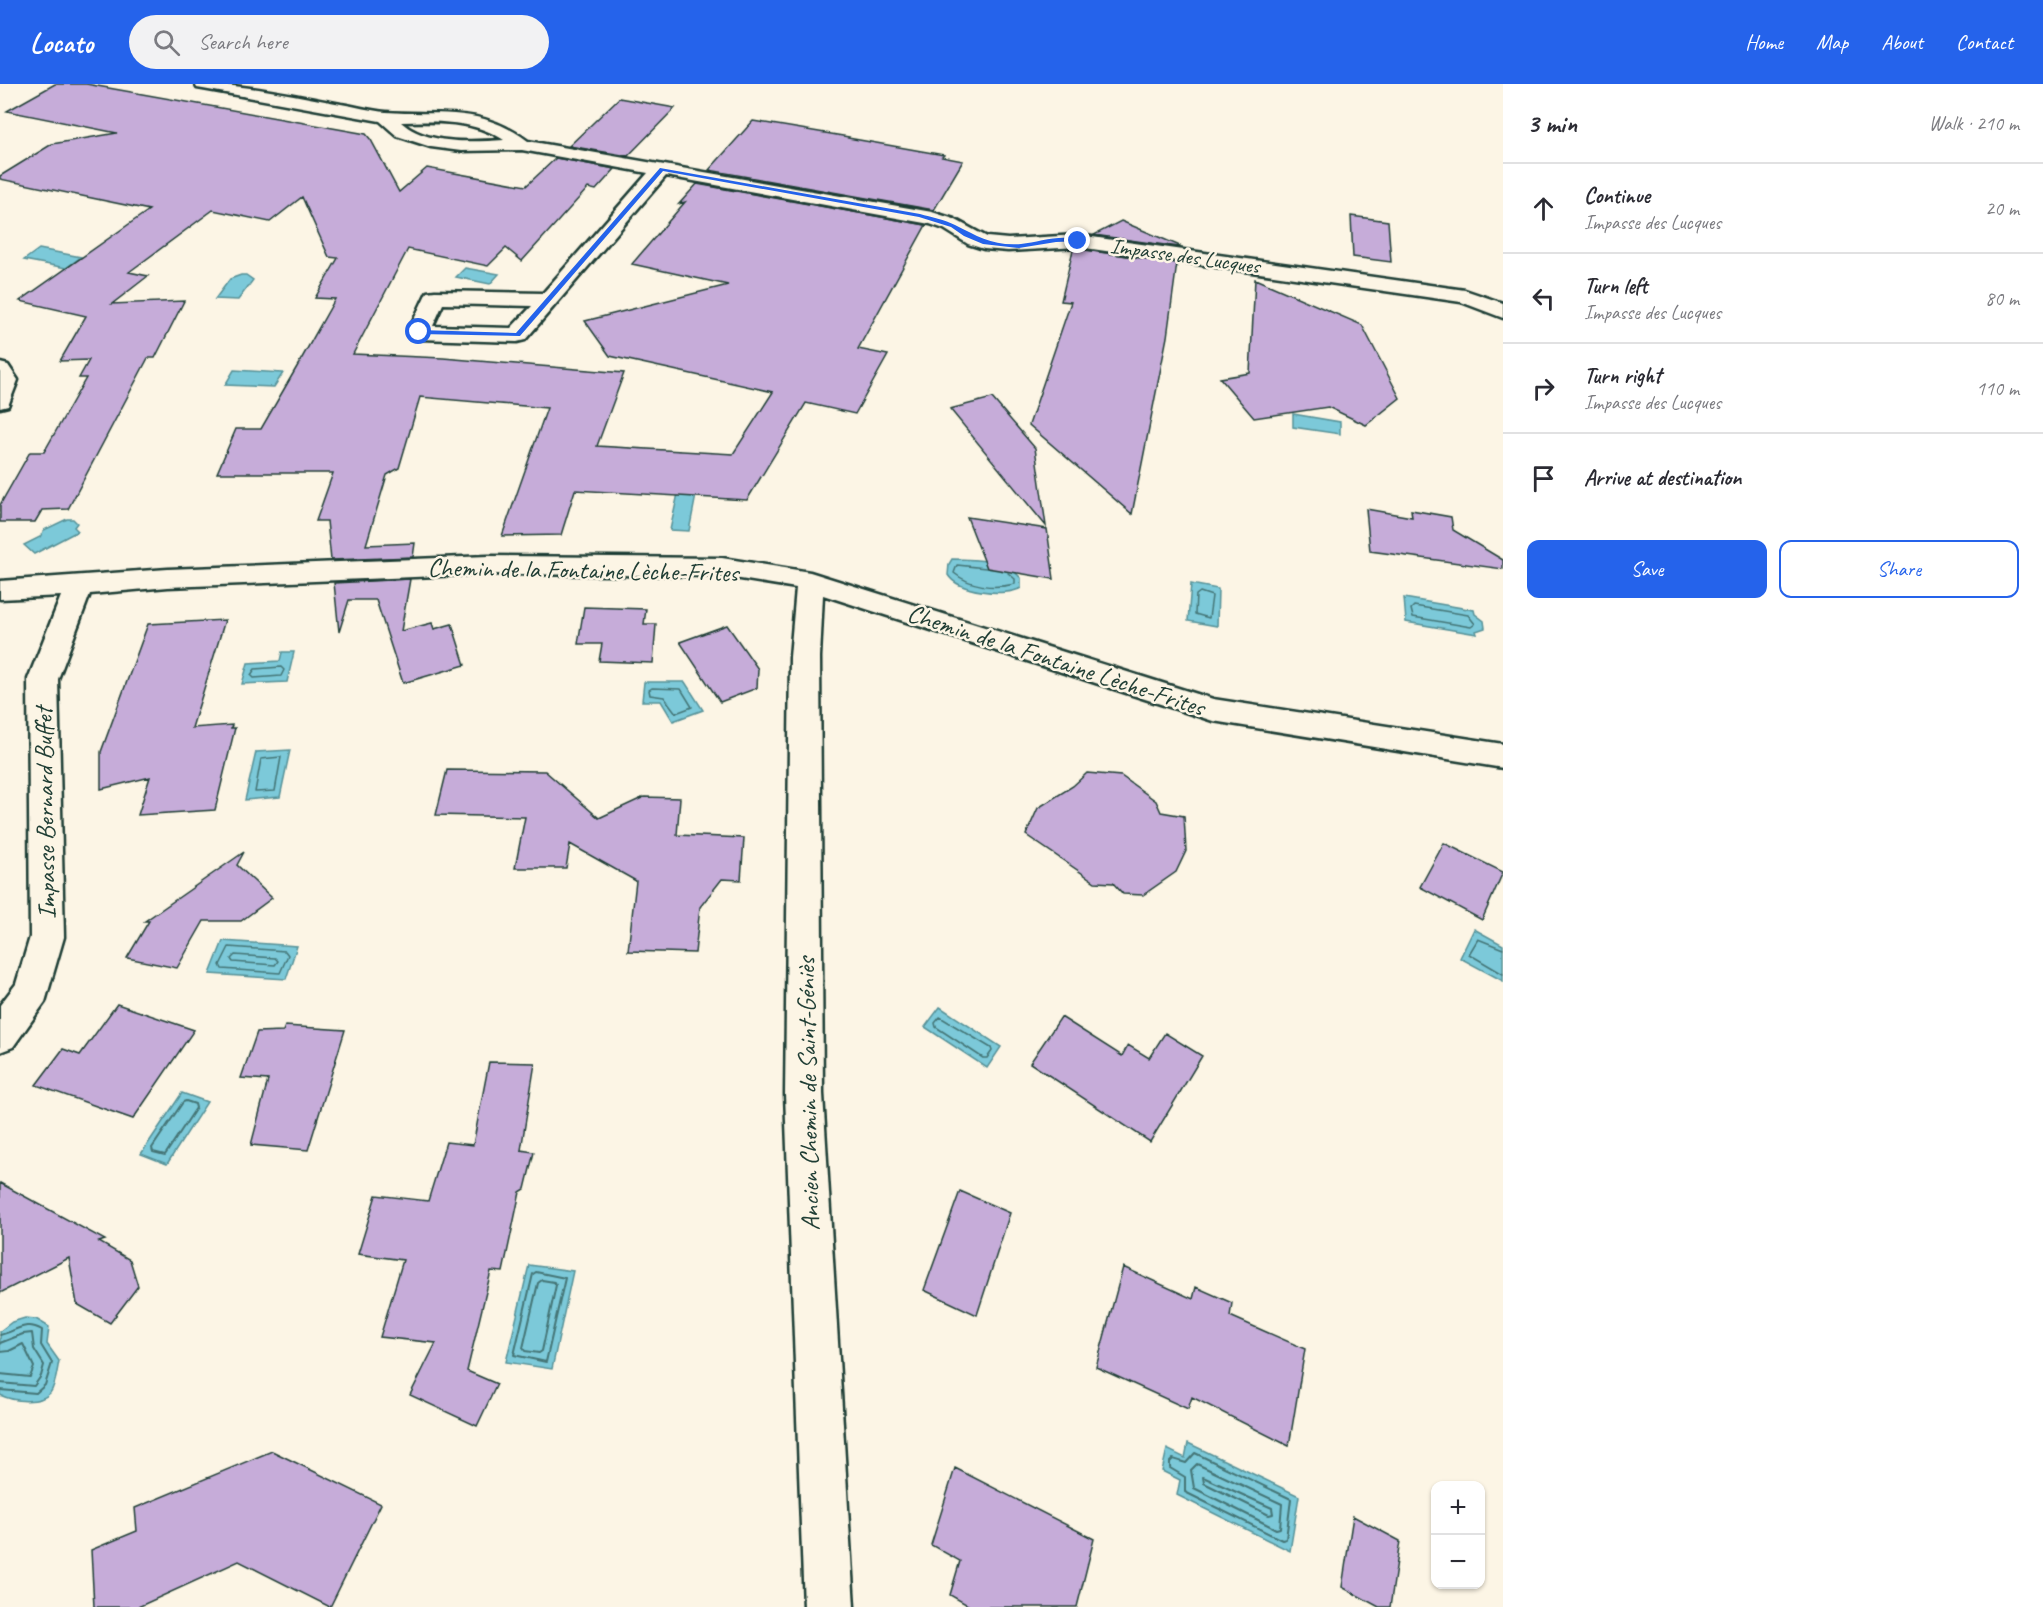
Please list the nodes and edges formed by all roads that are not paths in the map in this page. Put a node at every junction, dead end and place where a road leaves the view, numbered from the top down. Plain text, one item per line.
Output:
1 (203, 84) edge
2 (386, 117) junction
3 (522, 145) junction
4 (662, 169) junction
5 (1465, 296) junction
6 (1503, 297) edge
7 (549, 300) junction
8 (1503, 311) edge
9 (0, 370) edge
10 (0, 400) edge
11 (810, 581) junction
12 (79, 586) junction
13 (0, 590) edge
14 (1503, 756) edge
15 (0, 1035) edge
16 (829, 1607) edge

1 - 2 street, Impasse des Lucques
2 - 3 street, Impasse des Lucques
2 - 3 street, Impasse des Lucques
3 - 4 street, Impasse des Lucques
4 - 5 street, Impasse des Lucques
4 - 7 street
5 - 6 street, Impasse des Lucques
5 - 8 street, Impasse des Lucques
7 - 7 street
9 - 10 street
11 - 12 street, Chemin de la Fontaine Lèche-Frites
11 - 14 street, Chemin de la Fontaine Lèche-Frites
11 - 16 street, Ancien Chemin de Saint-Géniès
12 - 13 street, Chemin de la Fontaine Lèche-Frites
12 - 15 street, Impasse Bernard Buffet

